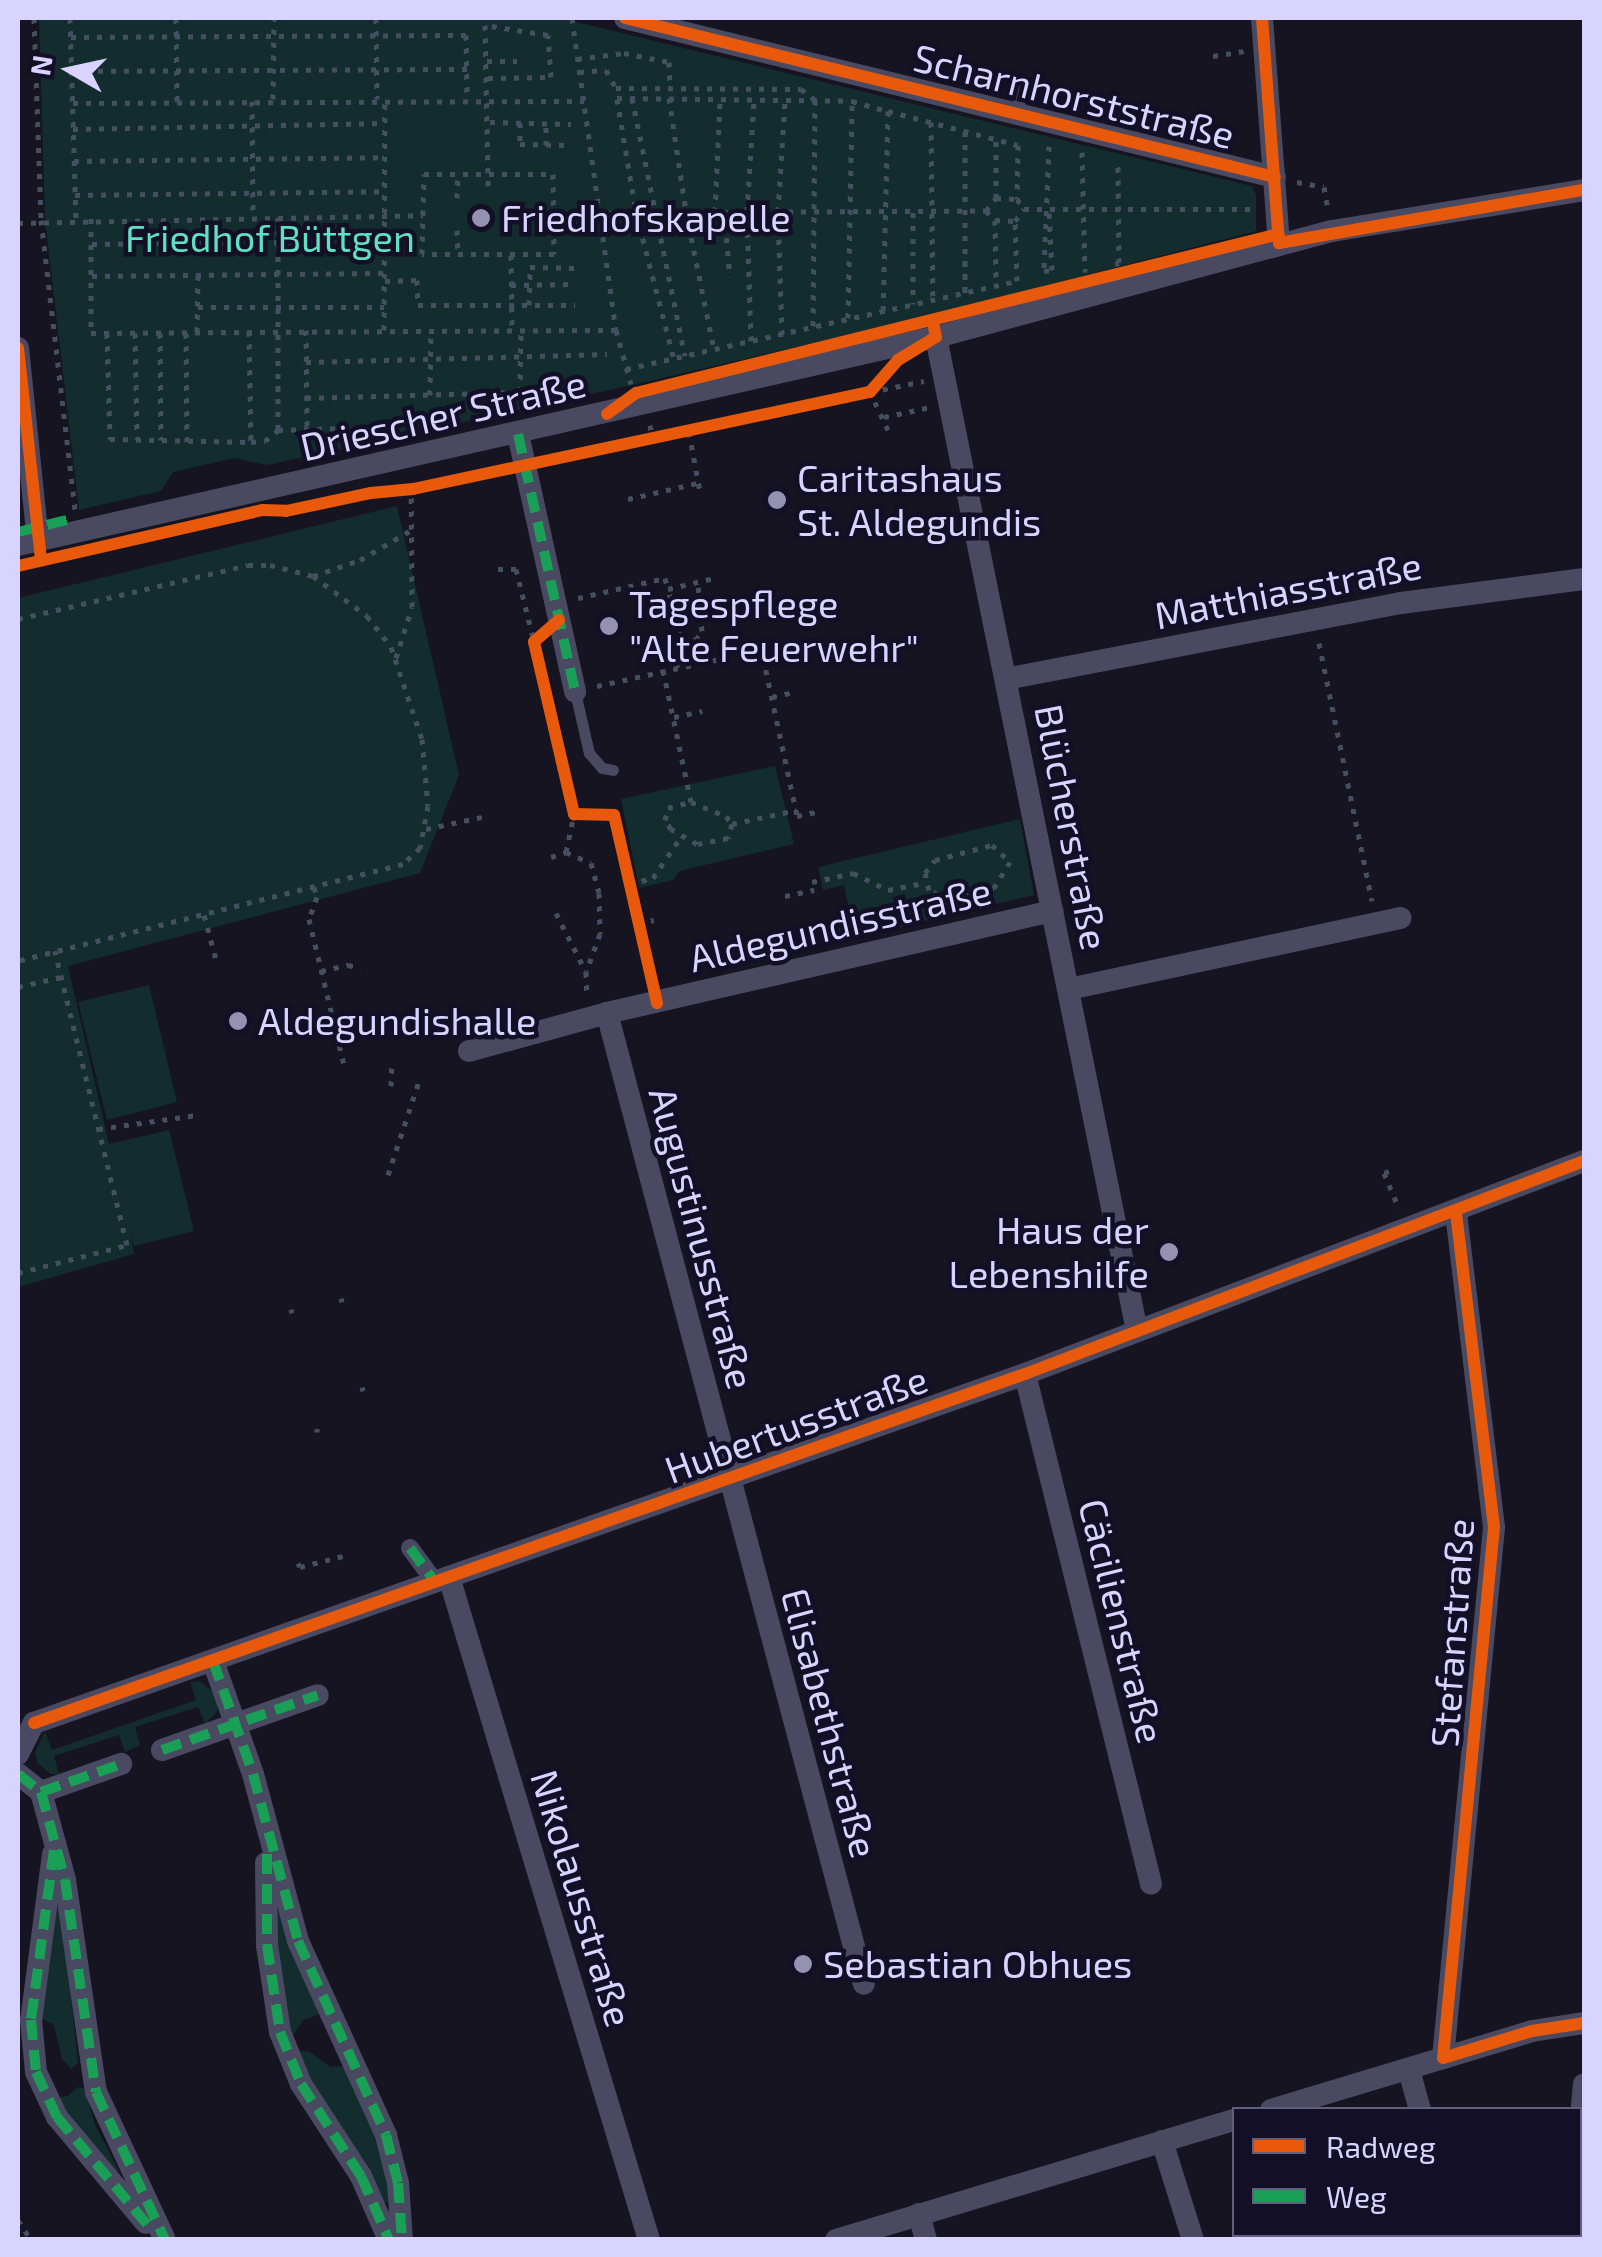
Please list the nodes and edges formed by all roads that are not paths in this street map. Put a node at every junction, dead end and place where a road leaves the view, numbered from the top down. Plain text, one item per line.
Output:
1 (625, 18) edge
2 (1262, 18) edge
3 (1016, 85) dead end
4 (1021, 112) junction
5 (1275, 177) junction
6 (1584, 190) edge
7 (1280, 244) junction
8 (936, 337) junction
9 (18, 348) edge
10 (518, 434) junction
11 (28, 543) edge
12 (1584, 579) edge
13 (1006, 679) junction
14 (575, 692) joint
15 (613, 770) dead end
16 (1052, 910) junction
17 (1388, 920) road end
18 (1069, 988) junction
19 (599, 1015) junction
20 (469, 1051) dead end
21 (1578, 1164) edge
22 (1456, 1213) junction
23 (1137, 1331) junction
24 (1024, 1374) junction
25 (729, 1480) junction
26 (410, 1548) dead end
27 (442, 1579) junction
28 (214, 1661) junction
29 (318, 1695) dead end
30 (236, 1724) junction
31 (162, 1750) dead end
32 (18, 1754) edge
33 (121, 1764) dead end
34 (18, 1774) edge
35 (41, 1792) junction
36 (268, 1829) junction
37 (55, 1840) junction
38 (1151, 1884) dead end
39 (864, 1984) dead end
40 (1584, 2022) edge
41 (1443, 2058) junction
42 (1408, 2070) junction
43 (1281, 2107) edge
44 (1419, 2107) edge
45 (1232, 2121) edge
46 (1162, 2140) junction
47 (919, 2214) junction
48 (162, 2240) edge
49 (389, 2240) edge
50 (402, 2240) edge
51 (649, 2240) edge
52 (836, 2240) edge
53 (926, 2240) edge
54 (1193, 2240) edge

1 - 4 street, Scharnhorststraße
2 - 5 street
3 - 4 lane
4 - 5 street, Scharnhorststraße
5 - 7 street
6 - 7 street, Driescher Straße
7 - 8 street, Driescher Straße
8 - 10 street, Driescher Straße
8 - 13 street, Blücherstraße
9 - 11 street
10 - 11 street, Driescher Straße
10 - 14 street
12 - 13 street, Matthiasstraße
13 - 16 street, Blücherstraße
14 - 15 lane
16 - 18 street, Blücherstraße
16 - 19 street, Aldegundisstraße
17 - 18 street
18 - 23 street, Blücherstraße
19 - 20 street, Aldegundisstraße
19 - 25 street, Augustinusstraße
21 - 22 street, Hubertusstraße
22 - 23 street, Hubertusstraße
22 - 41 street, Stefanstraße
23 - 24 street, Hubertusstraße
24 - 25 street, Hubertusstraße
24 - 38 street, Cäcilienstraße
25 - 27 street, Hubertusstraße
25 - 39 street, Elisabethstraße
26 - 27 street
27 - 28 street, Hubertusstraße
27 - 51 street, Nikolausstraße
28 - 30 street
28 - 32 street, Hubertusstraße
29 - 30 street
30 - 31 street
30 - 36 street
33 - 35 street
34 - 35 street
35 - 37 street
36 - 49 street
36 - 50 street
37 - 48 street
37 - 48 street
40 - 41 street
41 - 42 street
42 - 43 street
42 - 44 street
45 - 46 street
46 - 47 street
46 - 54 street
47 - 52 street
47 - 53 street

